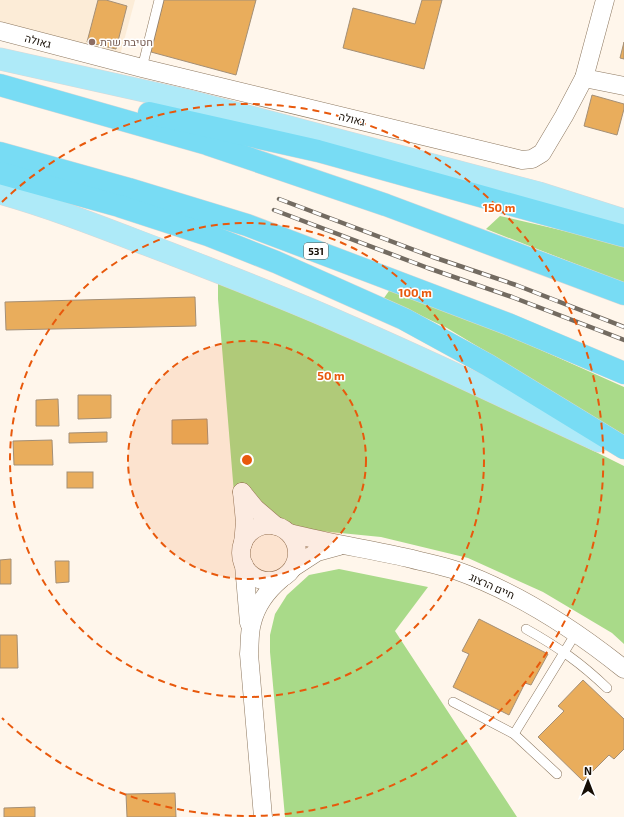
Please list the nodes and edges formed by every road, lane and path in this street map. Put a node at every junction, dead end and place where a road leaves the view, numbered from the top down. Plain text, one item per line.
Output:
1 (159, 0) edge
2 (605, 0) edge
3 (0, 31) edge
4 (0, 59) edge
5 (142, 68) junction
6 (584, 78) junction
7 (0, 84) edge
8 (624, 86) edge
9 (0, 153) edge
10 (0, 173) edge
11 (0, 193) edge
12 (624, 220) edge
13 (624, 236) edge
14 (624, 294) edge
15 (624, 373) edge
16 (624, 448) edge
17 (624, 453) edge
18 (282, 529) junction
19 (243, 544) junction
20 (342, 545) junction
21 (244, 565) junction
22 (294, 566) junction
23 (281, 579) junction
24 (526, 629) dead end
25 (576, 633) junction
26 (250, 636) junction
27 (564, 652) junction
28 (624, 670) edge
29 (607, 688) dead end
30 (453, 702) dead end
31 (514, 734) junction
32 (557, 774) dead end
33 (263, 817) edge

1 - 5 lane
2 - 6 street, גאולה
3 - 5 street, גאולה
4 - 12 main road
5 - 6 street, גאולה
6 - 8 street
7 - 13 highway
7 - 14 highway
9 - 15 highway, 531
10 - 16 highway
11 - 17 main road
18 - 19 street
18 - 19 street
18 - 20 street, חיים הרצוג
18 - 22 street
19 - 21 street
20 - 22 street, חיים הרצוג
20 - 25 street, חיים הרצוג
21 - 23 street
21 - 26 street
22 - 23 street
23 - 26 street
24 - 27 lane
25 - 27 lane
25 - 28 street, חיים הרצוג
26 - 33 street
27 - 29 lane
27 - 31 lane
30 - 31 lane
31 - 32 lane

